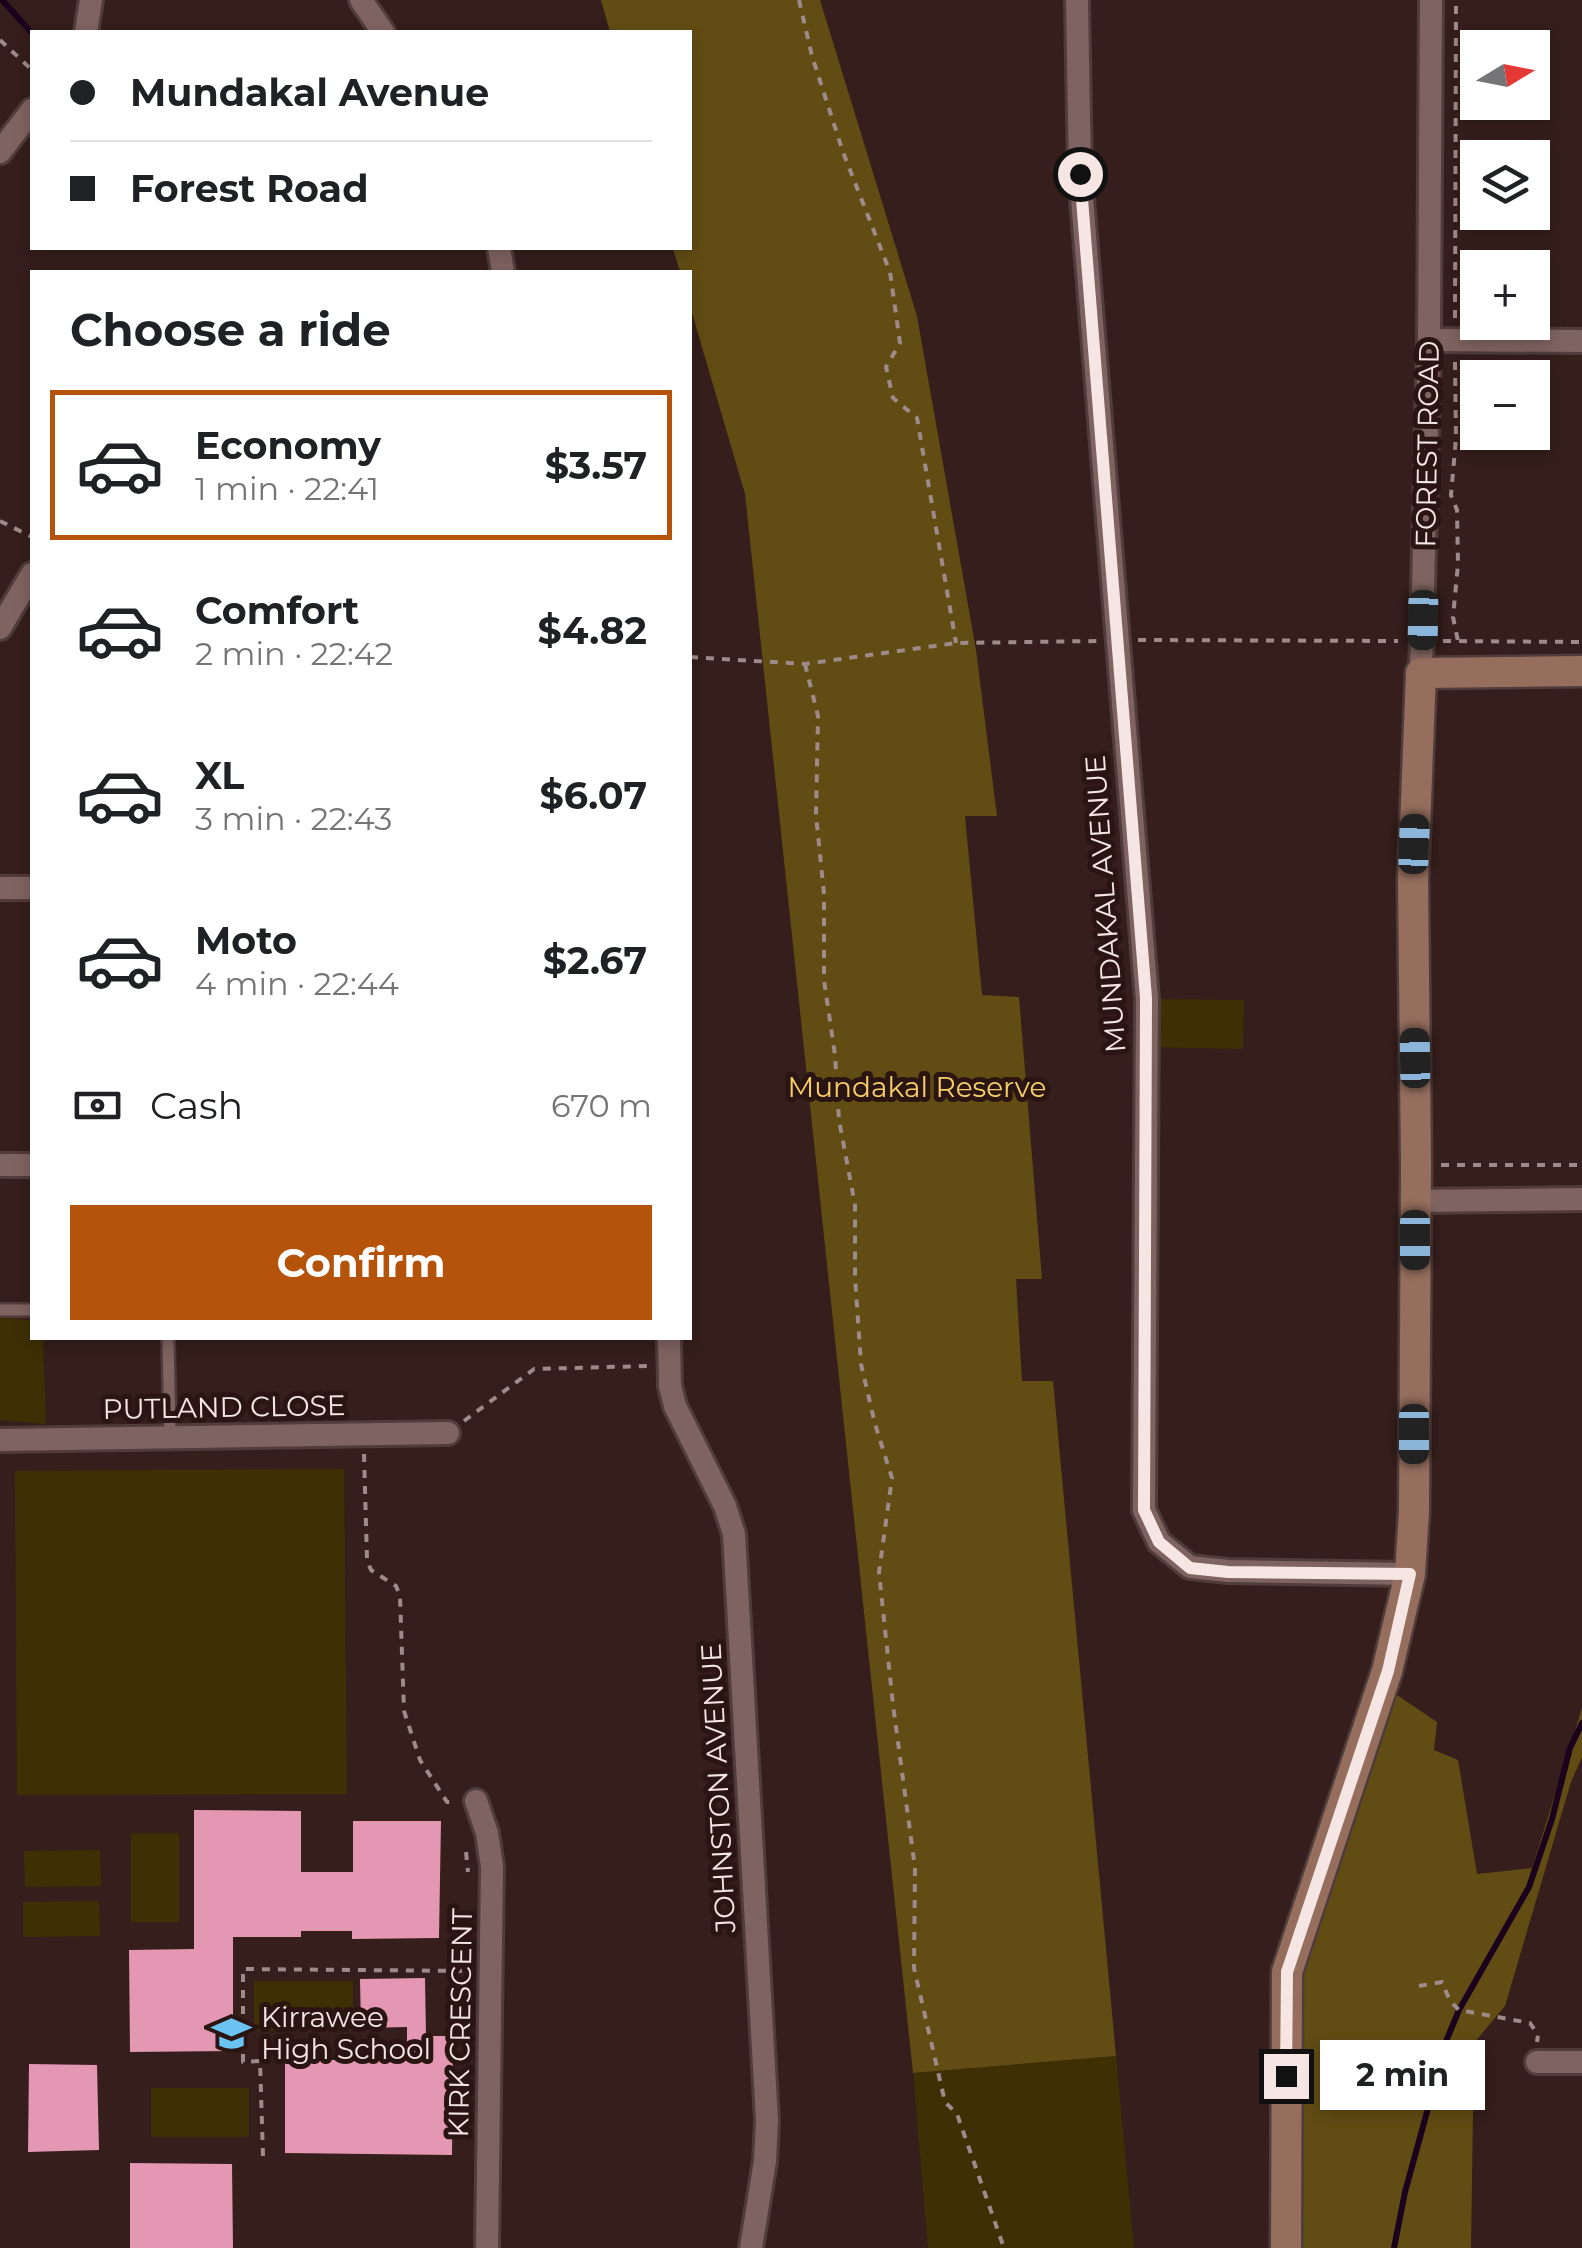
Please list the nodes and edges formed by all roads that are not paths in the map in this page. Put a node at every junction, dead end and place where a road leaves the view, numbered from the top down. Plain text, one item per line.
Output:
1 (91, 0) edge
2 (361, 0) edge
3 (1077, 0) edge
4 (1431, 0) edge
5 (86, 30) edge
6 (382, 30) edge
7 (30, 113) edge
8 (0, 152) edge
9 (1429, 340) junction
10 (1582, 341) edge
11 (30, 577) edge
12 (0, 628) edge
13 (1582, 670) edge
14 (1421, 674) junction
15 (0, 888) edge
16 (30, 888) edge
17 (30, 1164) edge
18 (0, 1165) edge
19 (1582, 1199) edge
20 (1415, 1201) junction
21 (0, 1310) edge
22 (30, 1310) edge
23 (168, 1340) edge
24 (669, 1340) edge
25 (448, 1433) road end
26 (170, 1439) junction
27 (0, 1440) edge
28 (1410, 1574) junction
29 (476, 1801) road end
30 (1536, 2062) road end
31 (1582, 2062) edge
32 (487, 2248) edge
33 (751, 2248) edge
34 (1286, 2248) edge

1 - 5 street
2 - 6 street
3 - 28 street, MUNDAKAL AVENUE
4 - 9 street, FOREST ROAD
7 - 8 street
9 - 10 street
9 - 14 street, FOREST ROAD
11 - 12 street
13 - 14 street
14 - 20 street, FOREST ROAD
15 - 16 street
17 - 18 street
19 - 20 street
20 - 28 street, FOREST ROAD
21 - 22 lane
23 - 26 lane
24 - 33 street, JOHNSTON AVENUE
25 - 26 street, PUTLAND CLOSE
26 - 27 street, PUTLAND CLOSE
28 - 34 street, FOREST ROAD
29 - 32 street, KIRK CRESCENT
30 - 31 street

